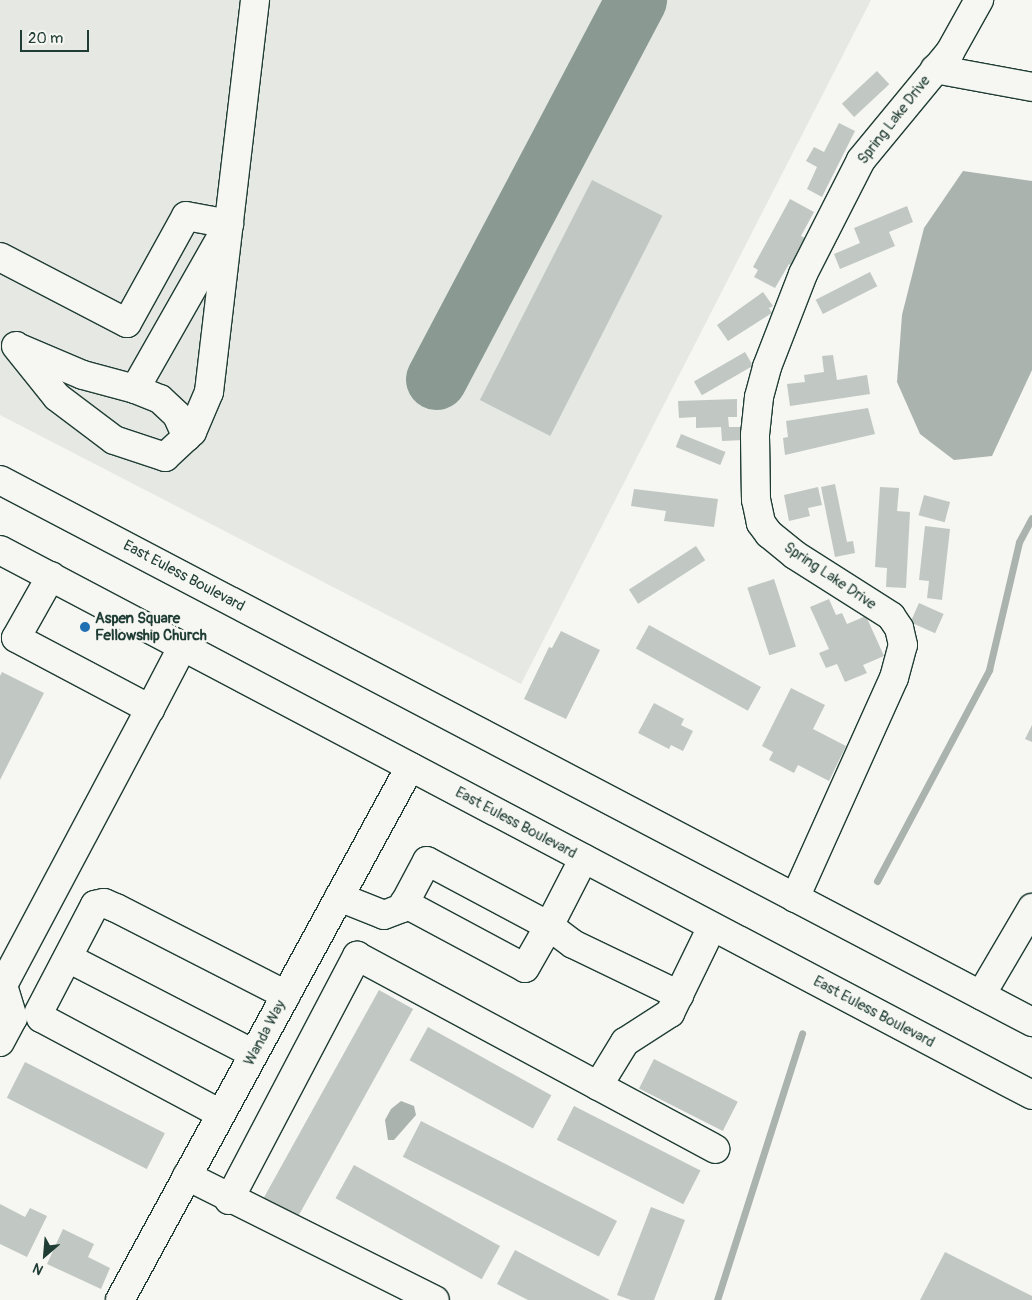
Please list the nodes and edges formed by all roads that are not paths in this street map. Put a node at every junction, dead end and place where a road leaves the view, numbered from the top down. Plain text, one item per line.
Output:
1 (256, 0) edge
2 (979, 0) edge
3 (935, 69) junction
4 (1032, 87) edge
5 (229, 224) junction
6 (0, 257) edge
7 (8, 342) edge
8 (135, 389) junction
9 (187, 437) junction
10 (0, 480) edge
11 (0, 550) edge
12 (50, 576) junction
13 (8, 640) edge
14 (183, 646) junction
15 (150, 709) junction
16 (410, 767) junction
17 (584, 858) junction
18 (339, 897) junction
19 (795, 898) junction
20 (404, 903) junction
21 (1032, 908) edge
22 (549, 926) junction
23 (712, 926) junction
24 (68, 958) junction
25 (286, 995) junction
26 (679, 995) junction
27 (981, 995) junction
28 (1032, 1022) edge
29 (0, 1042) edge
30 (254, 1054) junction
31 (598, 1086) junction
32 (1032, 1096) edge
33 (221, 1114) junction
34 (715, 1149) dead end
35 (187, 1176) junction
36 (229, 1200) junction
37 (120, 1300) edge
38 (436, 1300) edge

1 - 5 main road
2 - 3 main road, Spring Lake Drive
3 - 4 main road, Spring Lake Drive
3 - 19 main road, Spring Lake Drive
5 - 6 main road
5 - 8 main road
5 - 9 main road
7 - 8 main road
7 - 9 main road
8 - 9 main road
10 - 19 main road, East Euless Boulevard
11 - 12 main road, East Euless Boulevard
12 - 13 main road
12 - 14 main road, East Euless Boulevard
13 - 15 main road
14 - 15 main road
14 - 16 main road, East Euless Boulevard
15 - 29 main road
16 - 17 main road, East Euless Boulevard
16 - 18 main road, Wanda Way
17 - 22 main road
17 - 23 main road, East Euless Boulevard
18 - 20 main road
18 - 25 main road, Wanda Way
19 - 27 main road, East Euless Boulevard
20 - 22 main road
20 - 22 main road
21 - 27 main road
22 - 26 main road
23 - 26 main road
23 - 32 main road, East Euless Boulevard
24 - 25 main road
24 - 30 main road
24 - 33 main road
25 - 30 main road, Wanda Way
26 - 31 main road
27 - 28 main road, East Euless Boulevard
30 - 33 main road, Wanda Way
31 - 34 main road
31 - 36 main road
33 - 35 main road, Wanda Way
35 - 36 main road
35 - 37 main road, Wanda Way
36 - 38 main road

